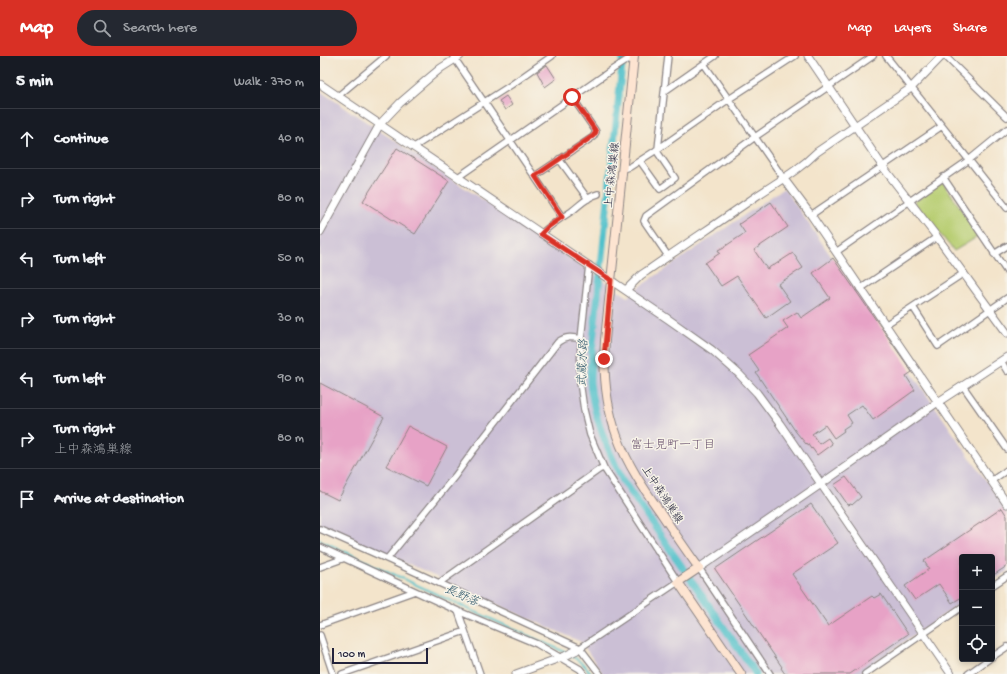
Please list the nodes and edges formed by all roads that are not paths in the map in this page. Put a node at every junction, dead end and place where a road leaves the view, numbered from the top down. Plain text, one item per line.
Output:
1 (386, 56) edge
2 (552, 56) edge
3 (668, 56) edge
4 (715, 56) edge
5 (794, 56) edge
6 (808, 56) edge
7 (873, 56) edge
8 (886, 56) edge
9 (942, 56) edge
10 (945, 56) edge
11 (456, 57) edge
12 (378, 58) edge
13 (633, 58) edge
14 (704, 64) junction
15 (320, 84) edge
16 (829, 87) junction
17 (911, 88) junction
18 (665, 90) junction
19 (338, 96) junction
20 (572, 97) junction
21 (729, 100) junction
22 (484, 102) junction
23 (1007, 117) edge
24 (380, 124) junction
25 (855, 126) junction
26 (942, 126) junction
27 (1007, 129) edge
28 (756, 137) junction
29 (511, 140) junction
30 (414, 147) junction
31 (657, 150) junction
32 (559, 159) junction
33 (969, 160) junction
34 (640, 161) junction
35 (883, 167) junction
36 (623, 169) junction
37 (535, 176) junction
38 (943, 177) junction
39 (458, 178) junction
40 (784, 179) junction
41 (598, 194) dead end
42 (588, 199) junction
43 (909, 201) junction
44 (1007, 208) edge
45 (810, 215) junction
46 (562, 217) junction
47 (320, 232) edge
48 (541, 234) junction
49 (937, 237) junction
50 (1007, 246) edge
51 (836, 252) junction
52 (994, 254) junction
53 (668, 256) junction
54 (592, 267) junction
55 (1007, 272) edge
56 (964, 273) junction
57 (608, 278) junction
58 (860, 289) junction
59 (626, 290) junction
60 (1007, 298) edge
61 (913, 307) junction
62 (991, 309) junction
63 (885, 325) junction
64 (1007, 333) edge
65 (581, 339) junction
66 (1004, 359) edge
67 (1007, 371) edge
68 (963, 386) junction
69 (938, 402) junction
70 (1007, 449) edge
71 (604, 468) junction
72 (1007, 470) edge
73 (991, 481) junction
74 (821, 484) junction
75 (1007, 504) edge
76 (320, 529) edge
77 (320, 546) edge
78 (345, 558) junction
79 (387, 559) junction
80 (320, 567) edge
81 (696, 569) junction
82 (1007, 576) edge
83 (681, 580) junction
84 (439, 583) junction
85 (995, 584) edge
86 (415, 591) junction
87 (959, 609) edge
88 (458, 611) junction
89 (320, 625) edge
90 (465, 631) junction
91 (923, 633) junction
92 (320, 635) edge
93 (1007, 647) edge
94 (578, 649) junction
95 (995, 655) edge
96 (564, 657) junction
97 (985, 662) edge
98 (333, 674) edge
99 (342, 674) edge
100 (480, 674) edge
101 (516, 674) edge
102 (584, 674) edge
103 (600, 674) edge
104 (741, 674) edge
105 (770, 674) edge
106 (864, 674) edge
107 (951, 674) edge
108 (968, 674) edge

1 - 12 street
2 - 22 street
3 - 18 street
4 - 14 street
5 - 21 street
6 - 16 street
7 - 16 street
8 - 17 street
9 - 17 street
10 - 23 street
11 - 22 street
11 - 24 street
12 - 19 street
13 - 20 street
13 - 36 main road, 上中森鴻巣線
14 - 18 street
14 - 21 street
15 - 19 street
16 - 25 street
16 - 28 street
17 - 25 street
17 - 26 street
18 - 31 street
19 - 24 street
20 - 29 street
20 - 32 street
21 - 28 street
21 - 31 street
22 - 29 street
22 - 30 street
24 - 30 street
24 - 47 street
25 - 35 street
25 - 40 street
26 - 33 street
26 - 35 street
27 - 33 street
28 - 40 street
28 - 53 street
29 - 37 street
29 - 39 street
30 - 39 street
31 - 34 street
31 - 34 street
32 - 37 street
32 - 42 street
33 - 38 street
33 - 44 street
34 - 36 street
35 - 43 street
35 - 45 street
36 - 57 main road, 上中森鴻巣線
37 - 46 street
38 - 43 street
38 - 52 street
39 - 48 street
40 - 45 street
40 - 53 street
41 - 42 street
42 - 46 street
43 - 49 street
43 - 51 street
45 - 51 street
46 - 48 street
48 - 54 street
49 - 56 street
49 - 58 street
50 - 52 street
51 - 58 street
52 - 55 street
53 - 59 street
54 - 57 street
54 - 65 street
56 - 61 street
56 - 62 street
57 - 59 street
57 - 81 main road, 上中森鴻巣線
58 - 63 street
59 - 74 street
60 - 62 street
61 - 62 street
61 - 63 street
62 - 64 street
63 - 69 street
65 - 71 street
65 - 79 street
66 - 67 street
66 - 68 street
68 - 69 street
68 - 70 street
69 - 73 street
69 - 74 street
71 - 83 street
71 - 84 street
72 - 73 street
73 - 75 street
74 - 81 street
74 - 91 street
76 - 79 street
77 - 78 street
78 - 80 street
78 - 86 street
79 - 84 street
81 - 83 main road
81 - 105 street
82 - 85 street
83 - 94 street
83 - 104 main road
84 - 94 street
86 - 88 street
86 - 89 street
87 - 91 street
88 - 90 street
88 - 96 street
90 - 99 street
90 - 100 street
91 - 106 street
91 - 107 street
92 - 98 street
93 - 95 street
94 - 96 street
94 - 103 street
96 - 101 street
96 - 102 street
97 - 108 street

